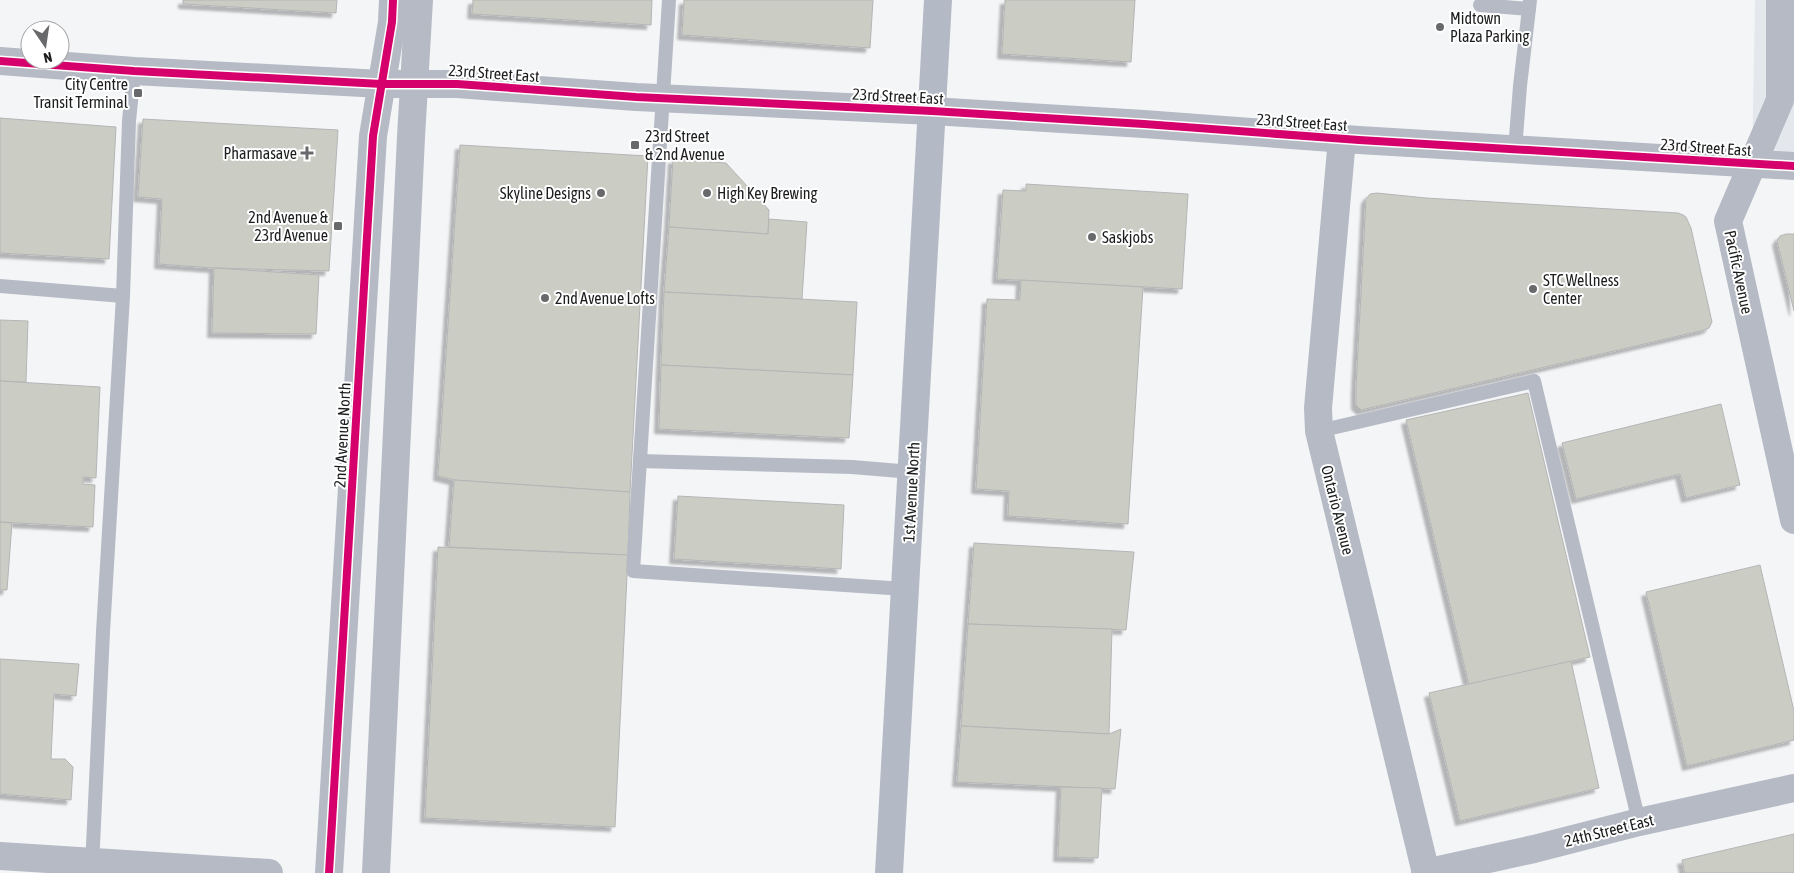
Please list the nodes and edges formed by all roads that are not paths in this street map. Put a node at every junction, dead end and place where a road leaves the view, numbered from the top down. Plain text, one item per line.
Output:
1 (393, 0) edge
2 (419, 0) edge
3 (669, 0) edge
4 (938, 0) edge
5 (1780, 0) edge
6 (1530, 4) edge
7 (1480, 5) dead end
8 (0, 61) edge
9 (134, 72) junction
10 (414, 83) junction
11 (382, 84) junction
12 (663, 99) junction
13 (932, 111) junction
14 (1342, 139) junction
15 (1515, 150) junction
16 (1752, 164) junction
17 (1794, 166) edge
18 (0, 286) edge
19 (123, 296) junction
20 (1319, 431) junction
21 (640, 461) junction
22 (912, 472) junction
23 (1793, 509) edge
24 (905, 589) junction
25 (1794, 788) edge
26 (1639, 822) junction
27 (1534, 849) junction
28 (0, 856) edge
29 (92, 867) edge
30 (269, 873) edge
31 (330, 873) edge
32 (376, 873) edge
33 (889, 873) edge
34 (1426, 873) edge
35 (1514, 873) edge

1 - 11 street, 2nd Avenue North
2 - 10 street
3 - 12 lane
4 - 13 main road, 1st Avenue North
5 - 16 street, Pacific Avenue
6 - 7 lane
6 - 15 lane
8 - 9 street, 23rd Street East
9 - 11 street, 23rd Street East
9 - 19 lane
10 - 11 street, 23rd Street East
10 - 12 street, 23rd Street East
10 - 32 street
11 - 31 street, 2nd Avenue North
12 - 13 street, 23rd Street East
12 - 21 lane
13 - 14 street, 23rd Street East
13 - 22 main road, 1st Avenue North
14 - 15 street, 23rd Street East
14 - 20 street, Ontario Avenue
15 - 16 street, 23rd Street East
16 - 17 street, 23rd Street East
16 - 23 street, Pacific Avenue
18 - 19 lane
19 - 29 lane
20 - 26 lane
20 - 34 street, Ontario Avenue
21 - 22 lane
21 - 24 lane
22 - 24 main road, 1st Avenue North
24 - 33 main road, 1st Avenue North
25 - 26 street, 24th Street East
26 - 27 street, 24th Street East
27 - 34 street, 24th Street East
27 - 35 street
28 - 29 street
29 - 30 street

